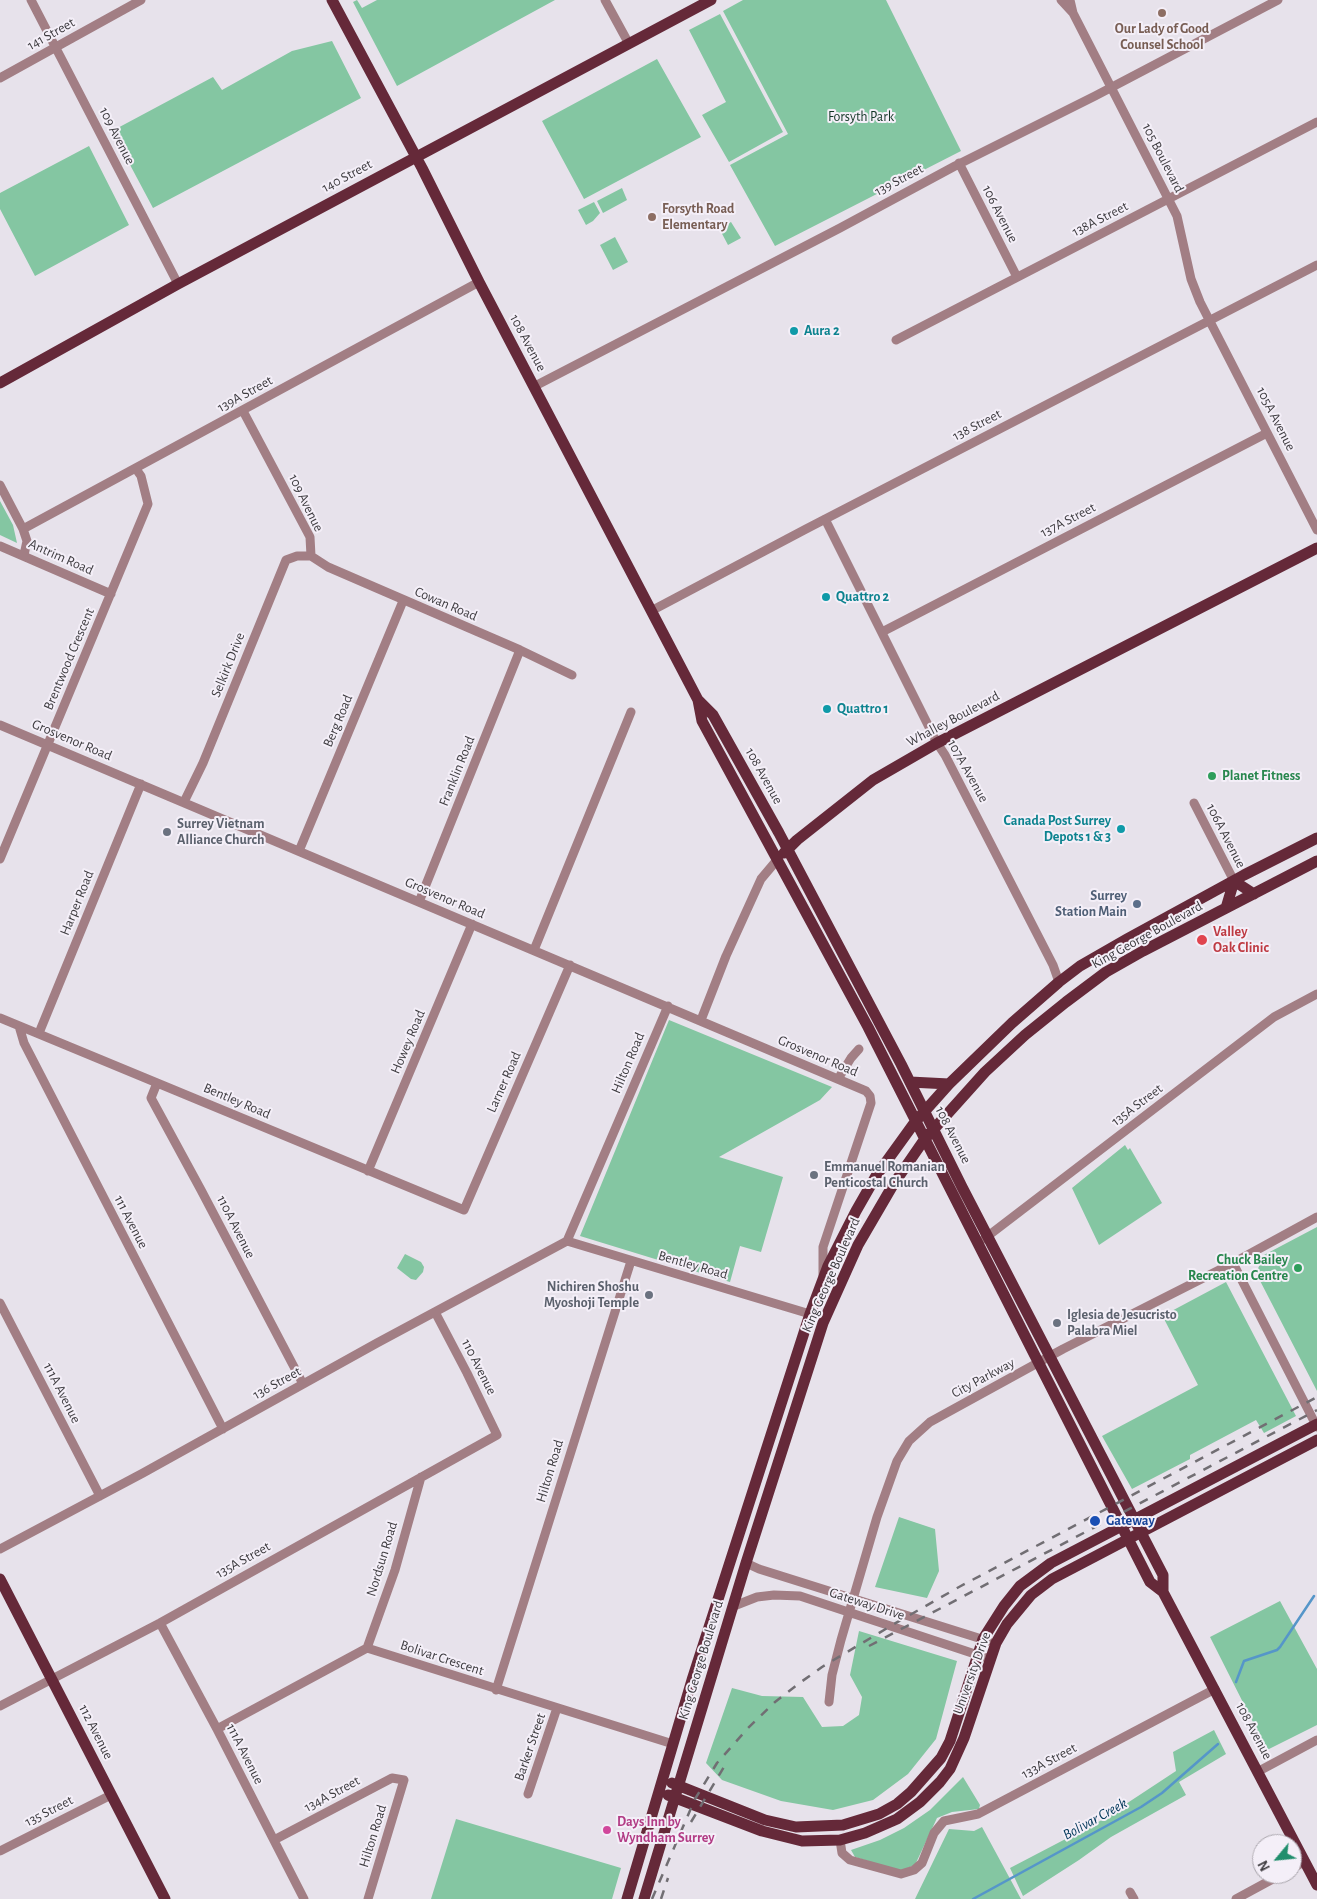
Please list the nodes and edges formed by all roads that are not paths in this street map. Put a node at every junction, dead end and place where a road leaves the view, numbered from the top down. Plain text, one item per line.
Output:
1 (31, 0) edge
2 (141, 0) edge
3 (332, 0) edge
4 (605, 0) edge
5 (711, 0) edge
6 (1061, 0) edge
7 (1070, 0) edge
8 (1278, 0) edge
9 (1073, 14) junction
10 (629, 44) junction
11 (56, 47) junction
12 (0, 78) edge
13 (1111, 87) junction
14 (1317, 122) edge
15 (416, 157) junction
16 (959, 163) junction
17 (1168, 199) junction
18 (1317, 265) edge
19 (1017, 276) junction
20 (478, 282) junction
21 (178, 284) junction
22 (1210, 321) junction
23 (896, 340) dead end
24 (0, 383) edge
25 (534, 386) junction
26 (243, 411) junction
27 (1267, 433) junction
28 (136, 469) junction
29 (0, 485) edge
30 (825, 519) junction
31 (23, 529) junction
32 (1317, 530) edge
33 (0, 546) edge
34 (1317, 548) edge
35 (24, 556) junction
36 (311, 556) junction
37 (111, 594) junction
38 (403, 601) junction
39 (652, 611) junction
40 (882, 632) junction
41 (520, 650) junction
42 (572, 675) dead end
43 (698, 700) junction
44 (631, 712) dead end
45 (0, 725) edge
46 (937, 743) junction
47 (47, 745) junction
48 (141, 784) junction
49 (184, 802) junction
50 (1194, 804) dead end
51 (1317, 838) edge
52 (787, 850) junction
53 (299, 851) junction
54 (0, 859) edge
55 (777, 860) junction
56 (1317, 861) edge
57 (1234, 881) junction
58 (1254, 894) junction
59 (419, 902) junction
60 (1226, 908) junction
61 (472, 924) junction
62 (534, 950) junction
63 (570, 965) junction
64 (1059, 982) junction
65 (1317, 994) edge
66 (668, 1006) junction
67 (0, 1018) edge
68 (700, 1020) junction
69 (19, 1026) junction
70 (39, 1033) junction
71 (859, 1049) dead end
72 (838, 1079) junction
73 (910, 1082) junction
74 (157, 1083) junction
75 (949, 1084) junction
76 (871, 1104) joint
77 (924, 1112) junction
78 (915, 1122) junction
79 (933, 1130) junction
80 (924, 1140) junction
81 (368, 1171) junction
82 (464, 1210) joint
83 (1317, 1217) edge
84 (988, 1236) junction
85 (568, 1241) junction
86 (978, 1243) junction
87 (631, 1262) junction
88 (1232, 1263) junction
89 (823, 1280) junction
90 (0, 1303) edge
91 (435, 1312) junction
92 (810, 1314) junction
93 (1050, 1356) junction
94 (1039, 1363) junction
95 (303, 1384) junction
96 (1317, 1425) edge
97 (223, 1429) junction
98 (498, 1435) joint
99 (1317, 1440) edge
100 (421, 1477) junction
101 (100, 1496) junction
102 (1135, 1520) junction
103 (1122, 1527) junction
104 (1141, 1532) junction
105 (1128, 1539) junction
106 (0, 1549) edge
107 (746, 1563) junction
108 (0, 1579) edge
109 (1163, 1592) junction
110 (853, 1598) junction
111 (734, 1606) junction
112 (849, 1612) junction
113 (160, 1622) junction
114 (983, 1639) junction
115 (996, 1643) junction
116 (367, 1648) junction
117 (978, 1655) junction
118 (990, 1660) junction
119 (52, 1680) junction
120 (1215, 1689) junction
121 (496, 1690) junction
122 (830, 1702) dead end
123 (0, 1706) edge
124 (557, 1708) junction
125 (217, 1729) junction
126 (1317, 1740) edge
127 (672, 1744) junction
128 (1259, 1771) junction
129 (404, 1780) joint
130 (663, 1780) junction
131 (676, 1791) junction
132 (660, 1792) junction
133 (528, 1794) dead end
134 (111, 1795) junction
135 (274, 1840) junction
136 (840, 1840) junction
137 (0, 1851) edge
138 (1305, 1861) junction
139 (1302, 1863) edge
140 (1316, 1881) edge
141 (1264, 1884) edge
142 (165, 1899) edge
143 (304, 1899) edge
144 (368, 1899) edge
145 (627, 1899) edge
146 (644, 1899) edge
147 (1236, 1899) edge

1 - 11 street, 109 Avenue
2 - 11 street, 141 Street
3 - 15 main road, 108 Avenue
4 - 10 street
5 - 10 main road, 140 Street
6 - 9 street, 105 Boulevard
7 - 9 street, 105 Boulevard
8 - 13 street, 139 Street
9 - 13 street, 105 Boulevard
10 - 15 main road, 140 Street
11 - 12 street, 141 Street
11 - 21 street, 109 Avenue
13 - 16 street, 139 Street
13 - 17 street, 105 Boulevard
14 - 17 street, 138A Street
15 - 20 main road, 108 Avenue
15 - 21 main road, 140 Street
16 - 19 street, 106 Avenue
16 - 25 street, 139 Street
17 - 19 street, 138A Street
17 - 22 street, 105 Boulevard
18 - 22 street, 138 Street
19 - 23 street, 138A Street
20 - 25 main road, 108 Avenue
20 - 26 street, 139A Street
21 - 24 main road, 140 Street
22 - 27 street, 105A Avenue
22 - 30 street, 138 Street
25 - 39 main road, 108 Avenue
26 - 28 street, 139A Street
26 - 36 street, 109 Avenue
27 - 32 street, 105A Avenue
27 - 40 street, 137A Street
28 - 31 street, 139A Street
28 - 37 street, Brentwood Crescent
29 - 31 street
30 - 39 street, 138 Street
30 - 40 street, 107A Avenue
31 - 35 street
33 - 35 street, Antrim Road
34 - 46 main road, Whalley Boulevard
35 - 37 street, Antrim Road
36 - 38 street, Cowan Road
36 - 49 street, Selkirk Drive
37 - 47 street, Brentwood Crescent
38 - 41 street, Cowan Road
38 - 53 street, Berg Road
39 - 43 main road, 108 Avenue
40 - 46 street, 107A Avenue
41 - 42 street, Cowan Road
41 - 59 street, Franklin Road
43 - 52 main road, 108 Avenue
43 - 55 main road, 108 Avenue
44 - 62 street
45 - 47 street, Grosvenor Road
46 - 52 main road, Whalley Boulevard
46 - 64 street, 107A Avenue
47 - 48 street, Grosvenor Road
47 - 54 street, Brentwood Crescent
48 - 49 street, Grosvenor Road
48 - 70 street, Harper Road
49 - 53 street, Grosvenor Road
50 - 57 street, 106A Avenue
51 - 57 main road, King George Boulevard
52 - 55 main road, Whalley Boulevard
52 - 73 main road, 108 Avenue
53 - 59 street, Grosvenor Road
55 - 68 street, Whalley Boulevard
55 - 78 main road, 108 Avenue
56 - 58 main road, King George Boulevard
57 - 58 main road
57 - 60 main road
57 - 64 main road, King George Boulevard
58 - 60 main road, King George Boulevard
59 - 61 street, Grosvenor Road
60 - 79 main road, King George Boulevard
61 - 62 street, Grosvenor Road
61 - 81 street, Howey Road
62 - 63 street, Grosvenor Road
63 - 66 street, Grosvenor Road
63 - 82 street, Larner Road
64 - 75 main road, King George Boulevard
65 - 84 street, 135A Street
66 - 68 street, Grosvenor Road
66 - 85 street, Hilton Road
67 - 69 street, Bentley Road
68 - 72 street, Grosvenor Road
69 - 70 street, Bentley Road
69 - 97 street, 111 Avenue
70 - 74 street, Bentley Road
71 - 72 street
72 - 76 street, Grosvenor Road
73 - 75 main road
73 - 77 main road, 108 Avenue
74 - 81 street, Bentley Road
74 - 95 street, 110A Avenue
75 - 77 main road, King George Boulevard
76 - 89 street, King George Boulevard
77 - 78 main road, King George Boulevard
77 - 79 main road, 108 Avenue
78 - 80 main road, 108 Avenue
78 - 89 main road, King George Boulevard
79 - 80 main road, King George Boulevard
79 - 84 main road, 108 Avenue
80 - 86 main road, 108 Avenue
80 - 107 main road, King George Boulevard
81 - 82 street, Bentley Road
83 - 88 street, City Parkway
84 - 86 street, 135A Street
84 - 93 main road, 108 Avenue
85 - 87 street, Bentley Road
85 - 91 street, 136 Street
86 - 94 main road, 108 Avenue
87 - 92 street, Bentley Road
87 - 121 street, Hilton Road
88 - 93 street, City Parkway
88 - 96 street
89 - 92 main road, King George Boulevard
90 - 101 street, 111A Avenue
91 - 95 street, 136 Street
91 - 98 street, 110 Avenue
92 - 127 main road, King George Boulevard
93 - 94 street, City Parkway
93 - 102 main road, 108 Avenue
94 - 103 main road, 108 Avenue
94 - 110 street, City Parkway
95 - 97 street, 136 Street
96 - 102 main road, University Drive
97 - 101 street, 136 Street
98 - 100 street, 135A Street
99 - 104 main road, University Drive
100 - 113 street, 135A Street
100 - 116 street, Nordsun Road
101 - 106 street, 136 Street
102 - 103 main road, University Drive
102 - 104 main road, 108 Avenue
103 - 105 main road, 108 Avenue
103 - 114 main road, University Drive
104 - 105 main road, University Drive
104 - 109 main road, 108 Avenue
105 - 109 main road, 108 Avenue
105 - 115 main road, University Drive
107 - 110 street, Gateway Drive
107 - 111 main road, King George Boulevard
108 - 119 main road, 112 Avenue
109 - 120 main road, 108 Avenue
110 - 112 street, City Parkway
110 - 114 street, Gateway Drive
111 - 112 street, Gateway Drive
111 - 131 main road, King George Boulevard
112 - 117 street, Gateway Drive
112 - 122 street, City Parkway
113 - 119 street, 135A Street
113 - 125 street, 111A Avenue
114 - 115 street, Gateway Drive
114 - 117 main road, University Drive
115 - 118 main road, University Drive
116 - 121 street, Bolivar Crescent
116 - 125 street
117 - 118 street, Gateway Drive
117 - 131 main road, University Drive
118 - 136 main road, University Drive
119 - 123 street, 135A Street
119 - 134 main road, 112 Avenue
120 - 128 main road, 108 Avenue
120 - 136 street, 133A Street
121 - 124 street, Bolivar Crescent
124 - 127 street, Bolivar Crescent
124 - 133 street, Barker Street
125 - 135 street, 111A Avenue
126 - 128 street
127 - 130 main road, King George Boulevard
128 - 138 main road, 108 Avenue
129 - 135 street, 134A Street
129 - 144 street, Hilton Road
130 - 131 main road, University Drive
130 - 132 main road, King George Boulevard
131 - 132 main road, University Drive
131 - 136 main road, University Drive
131 - 146 main road, King George Boulevard
132 - 145 main road, King George Boulevard
134 - 137 street, 135 Street
134 - 142 main road, 112 Avenue
135 - 143 street, 111A Avenue
138 - 139 street
138 - 140 main road, 108 Avenue
141 - 147 street

